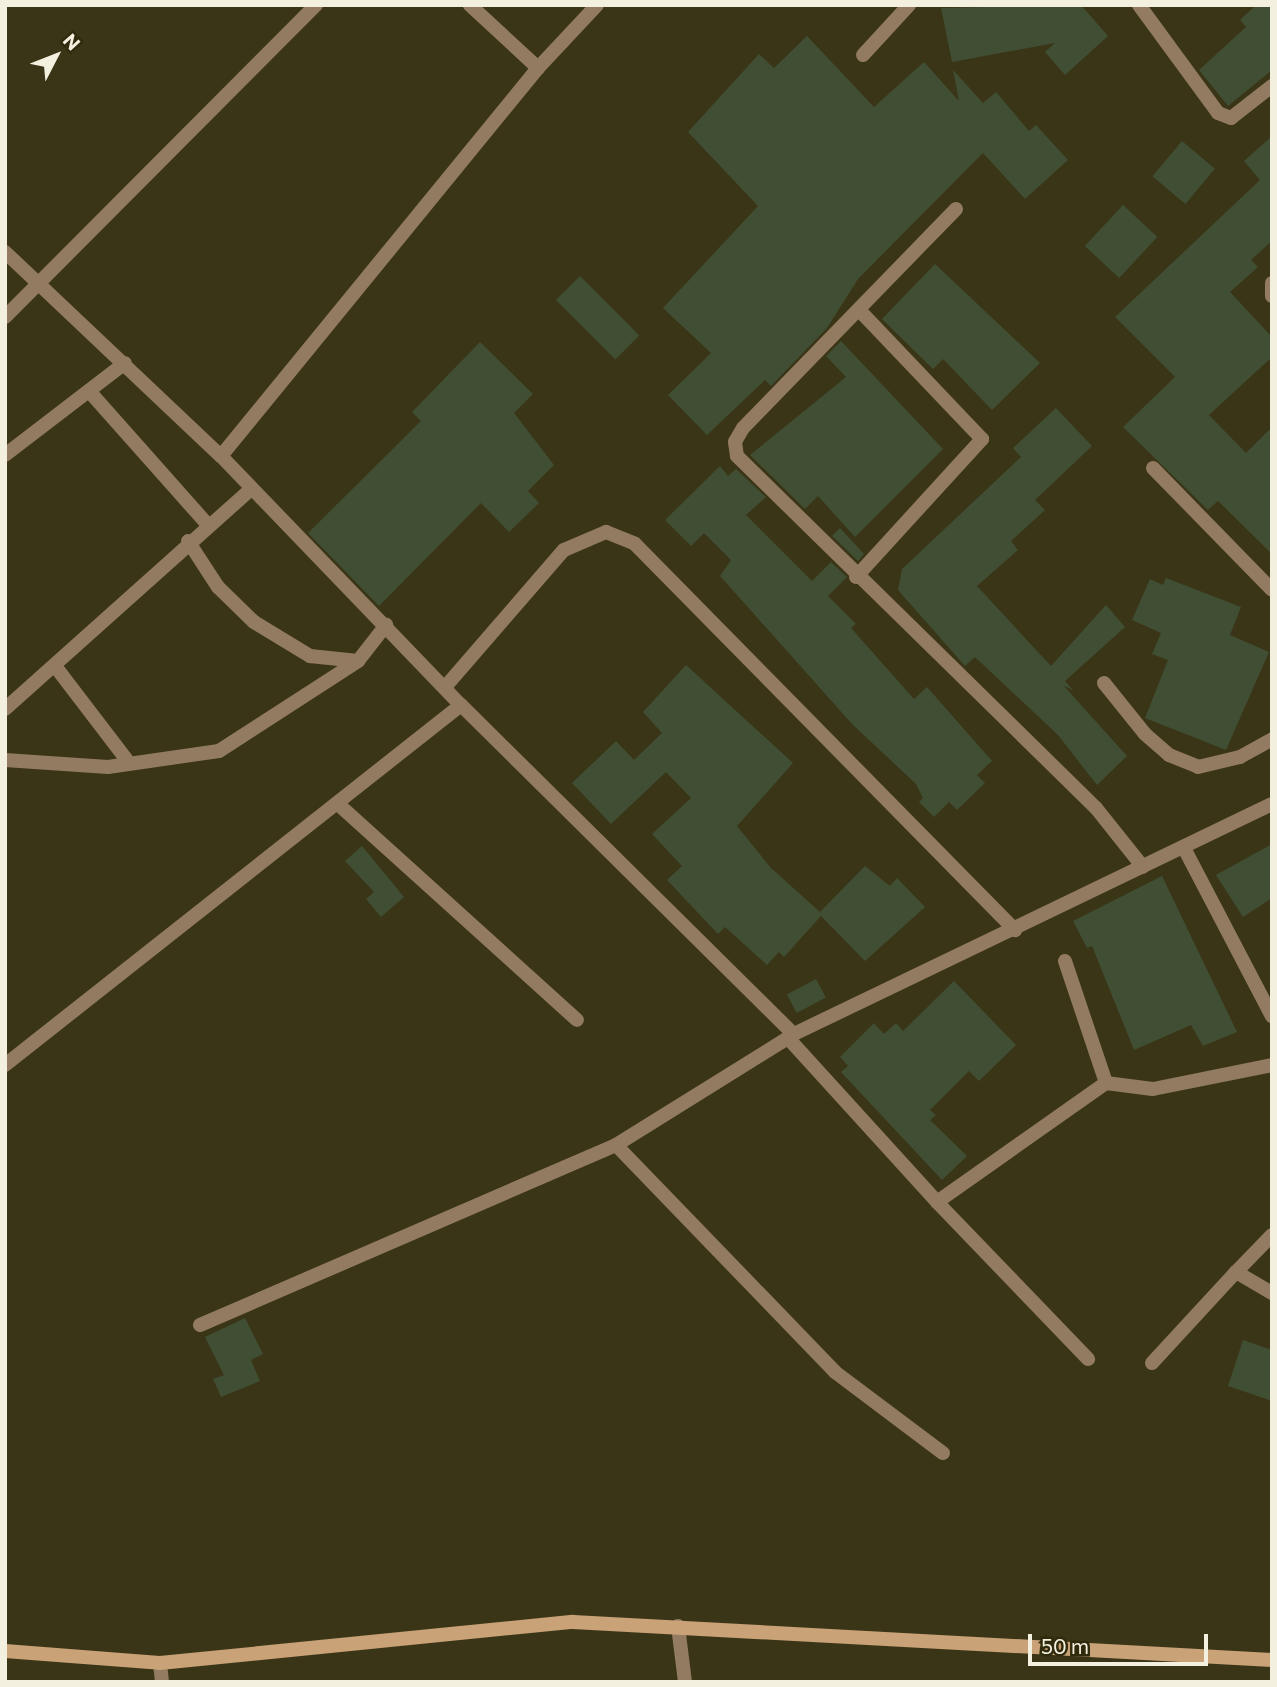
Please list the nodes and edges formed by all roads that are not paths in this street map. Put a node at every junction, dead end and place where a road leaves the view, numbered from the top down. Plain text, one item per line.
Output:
1 (316, 5) edge
2 (470, 5) edge
3 (597, 5) edge
4 (909, 5) edge
5 (1139, 5) edge
6 (863, 55) dead end
7 (538, 68) junction
8 (1272, 86) edge
9 (956, 209) dead end
10 (5, 252) edge
11 (1272, 283) edge
12 (43, 285) junction
13 (1272, 296) edge
14 (859, 310) junction
15 (5, 317) edge
16 (125, 363) junction
17 (89, 391) junction
18 (5, 455) edge
19 (221, 456) junction
20 (1153, 468) dead end
21 (252, 488) junction
22 (207, 524) junction
23 (188, 541) junction
24 (856, 577) junction
25 (1272, 590) edge
26 (386, 625) junction
27 (358, 660) junction
28 (55, 666) junction
29 (1104, 683) dead end
30 (446, 686) junction
31 (461, 705) junction
32 (5, 709) edge
33 (1272, 739) edge
34 (5, 760) edge
35 (130, 764) junction
36 (338, 804) junction
37 (1272, 804) edge
38 (1184, 848) junction
39 (1143, 867) junction
40 (1015, 930) junction
41 (1065, 961) dead end
42 (1272, 1016) edge
43 (576, 1020) dead end
44 (791, 1036) junction
45 (5, 1065) edge
46 (1272, 1065) edge
47 (1106, 1083) junction
48 (616, 1145) junction
49 (937, 1202) junction
50 (1272, 1235) edge
51 (1236, 1272) junction
52 (1272, 1293) edge
53 (200, 1325) dead end
54 (1088, 1359) dead end
55 (1152, 1363) dead end
56 (943, 1453) dead end
57 (678, 1626) junction
58 (5, 1651) edge
59 (1272, 1660) edge
60 (160, 1663) junction
61 (162, 1682) edge
62 (685, 1682) edge

1 - 12 street
2 - 7 street
3 - 7 street
4 - 6 street
5 - 8 street
7 - 19 street
9 - 14 street
10 - 12 street
11 - 13 street
12 - 15 street
12 - 16 street
14 - 24 street
14 - 24 street
16 - 17 street
16 - 19 street
17 - 18 street
17 - 22 street
19 - 21 street
20 - 25 street
21 - 22 street
21 - 26 street
22 - 23 street
23 - 27 street
23 - 28 street
24 - 39 street
26 - 27 street
26 - 30 street
27 - 35 street
28 - 32 street
28 - 35 street
29 - 33 street
30 - 31 street
30 - 40 street
31 - 36 street
31 - 44 street
34 - 35 street
36 - 43 street
36 - 45 street
37 - 38 street
38 - 39 street
38 - 42 street
39 - 40 street
40 - 44 street
41 - 47 street
44 - 48 street
44 - 49 street
46 - 47 street
47 - 49 street
48 - 53 street
48 - 56 street
49 - 54 street
50 - 51 street
51 - 52 street
51 - 55 street
57 - 59 street
57 - 60 street
57 - 62 street
58 - 60 street
60 - 61 street

